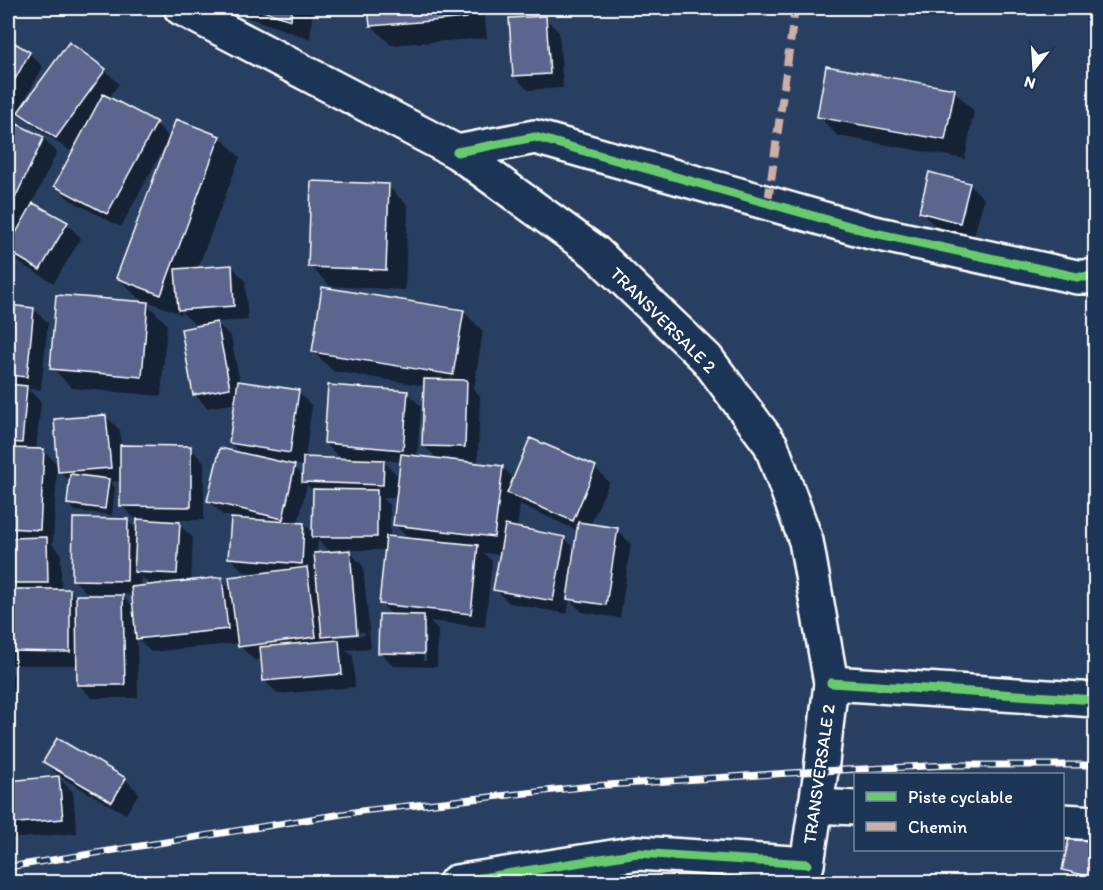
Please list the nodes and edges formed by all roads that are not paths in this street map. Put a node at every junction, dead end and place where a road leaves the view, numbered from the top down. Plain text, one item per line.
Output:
1 (181, 8) edge
2 (457, 152) junction
3 (1095, 277) edge
4 (831, 683) junction
5 (1095, 700) edge
6 (815, 806) junction
7 (854, 808) edge
8 (1064, 821) edge
9 (1095, 823) edge
10 (804, 873) edge
11 (456, 882) edge

1 - 2 street, TRANSVERSALE 2
2 - 3 street
2 - 4 street, TRANSVERSALE 2
4 - 5 street
4 - 6 street, TRANSVERSALE 2
6 - 7 street
6 - 10 street, TRANSVERSALE 2
8 - 9 street
10 - 11 street

